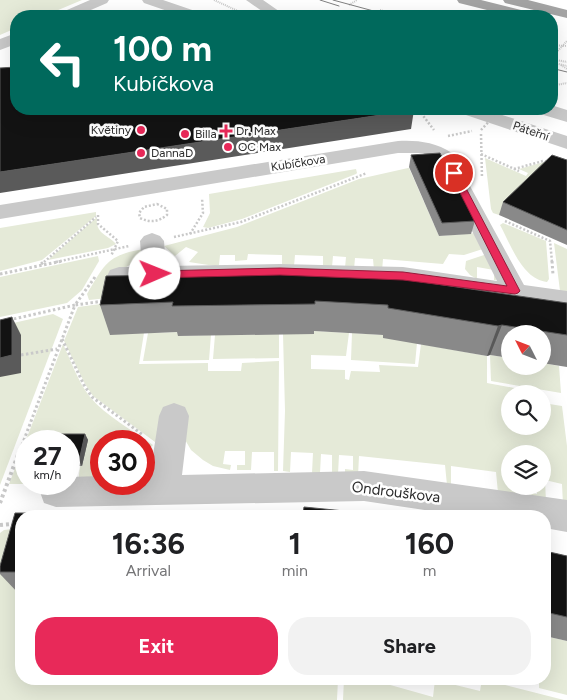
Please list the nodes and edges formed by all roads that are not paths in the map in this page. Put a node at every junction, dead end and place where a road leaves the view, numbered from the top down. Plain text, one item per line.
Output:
1 (102, 0) edge
2 (149, 0) edge
3 (253, 0) edge
4 (464, 0) edge
5 (510, 0) edge
6 (79, 10) edge
7 (178, 10) edge
8 (269, 10) edge
9 (504, 10) edge
10 (551, 10) edge
11 (485, 115) edge
12 (567, 143) edge
13 (0, 212) edge
14 (150, 231) road end
15 (155, 274) junction
16 (119, 276) edge
17 (515, 291) junction
18 (567, 300) edge
19 (174, 416) dead end
20 (164, 490) junction
21 (80, 492) edge
22 (526, 510) edge
23 (551, 514) edge
24 (567, 516) edge

1 - 6 street
2 - 7 street
3 - 8 street
4 - 9 main road
5 - 10 main road
11 - 12 street, Páteřní
13 - 17 street, Kubíčkova
14 - 15 street
15 - 16 street
15 - 17 street
17 - 18 street
19 - 20 street
20 - 21 street, Ondrouškova
20 - 22 street, Ondrouškova
23 - 24 street, Ondrouškova

